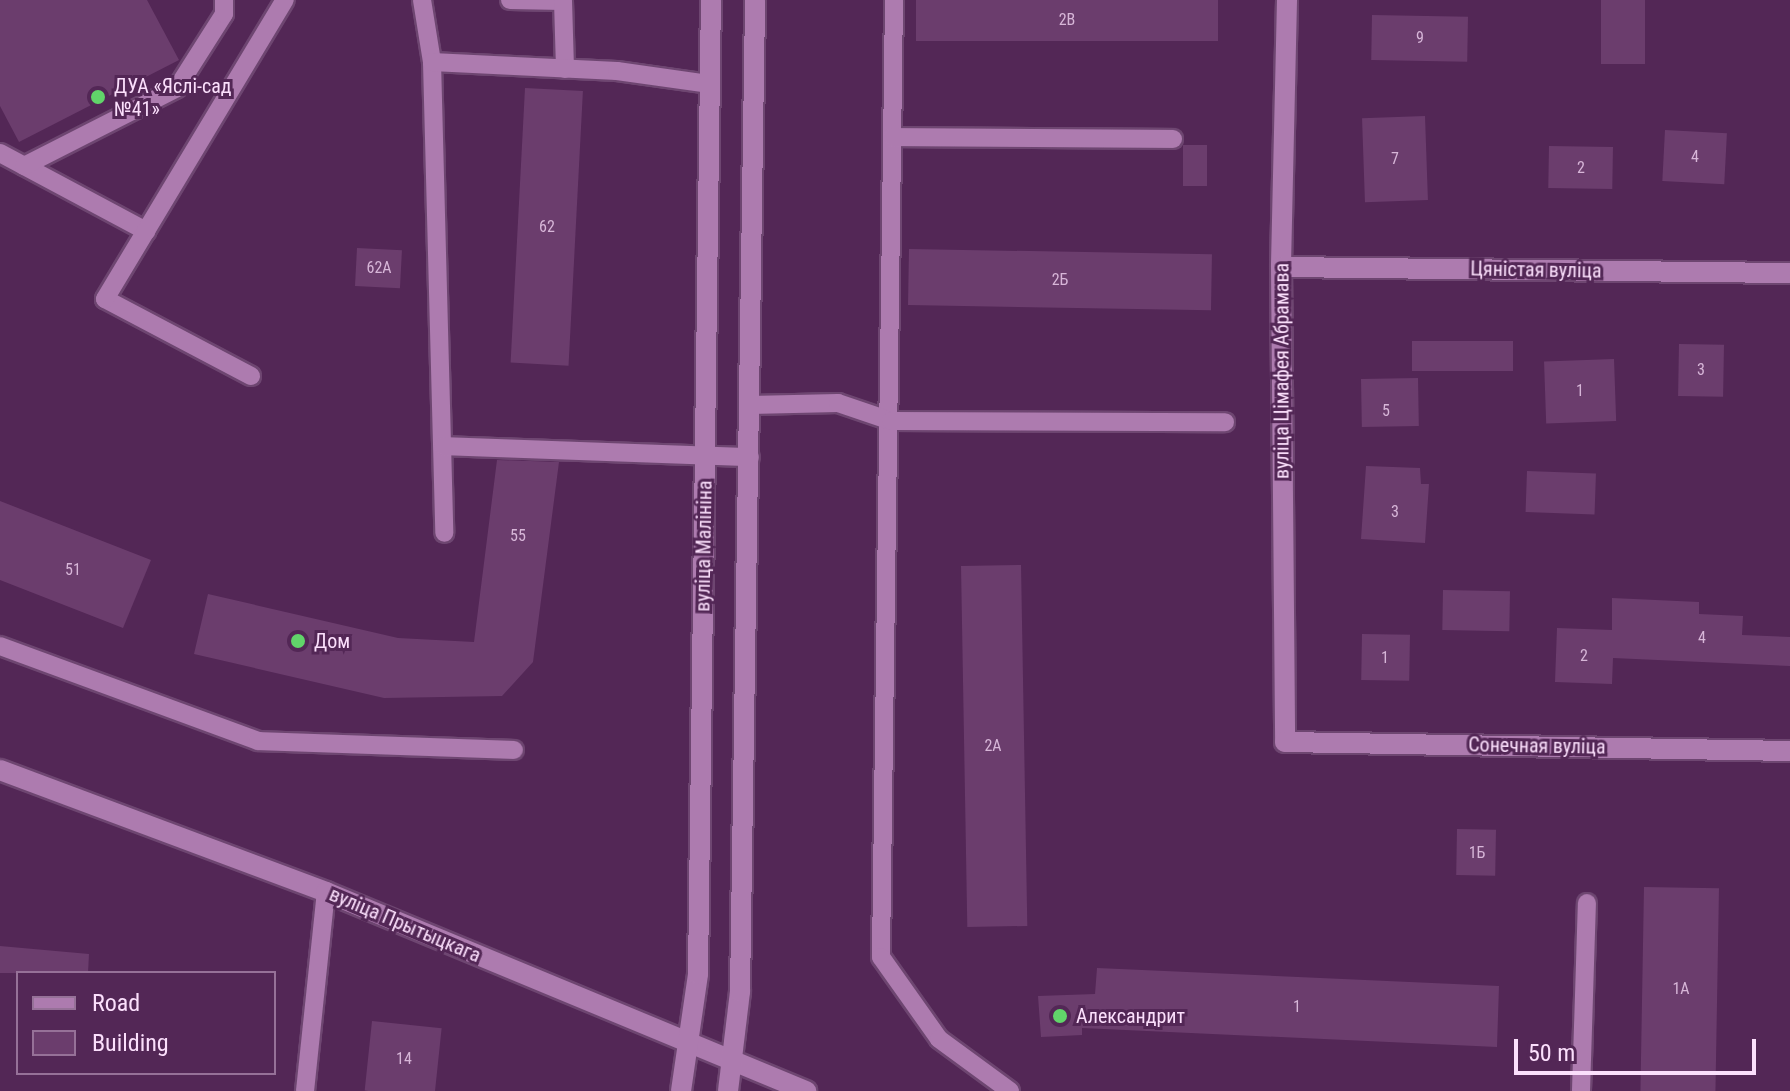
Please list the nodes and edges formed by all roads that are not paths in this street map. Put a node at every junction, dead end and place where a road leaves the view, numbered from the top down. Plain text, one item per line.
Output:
1 (224, 0) edge
2 (285, 0) edge
3 (422, 0) edge
4 (510, 0) edge
5 (711, 0) edge
6 (755, 0) edge
7 (894, 0) edge
8 (1287, 0) edge
9 (432, 62) junction
10 (565, 69) junction
11 (710, 84) junction
12 (893, 137) junction
13 (1173, 139) dead end
14 (0, 153) edge
15 (24, 166) junction
16 (146, 231) junction
17 (1281, 267) junction
18 (1790, 273) edge
19 (251, 376) dead end
20 (750, 405) junction
21 (891, 421) junction
22 (1225, 422) dead end
23 (443, 446) junction
24 (706, 456) junction
25 (750, 457) junction
26 (444, 533) dead end
27 (0, 646) edge
28 (1285, 742) joint
29 (514, 750) dead end
30 (1790, 751) edge
31 (0, 770) edge
32 (326, 892) junction
33 (1587, 903) dead end
34 (690, 1045) junction
35 (732, 1060) junction
36 (305, 1091) edge
37 (681, 1091) edge
38 (728, 1091) edge
39 (806, 1091) edge
40 (1010, 1091) edge
41 (1581, 1091) edge

1 - 15 lane
2 - 16 lane
3 - 9 lane
4 - 10 lane
5 - 11 street, вуліца Малініна
6 - 20 street
7 - 12 lane
8 - 17 street, вуліца Цімафея Абрамава
9 - 10 lane
9 - 23 lane
10 - 11 lane
11 - 24 street, вуліца Малініна
12 - 13 lane
12 - 21 lane
14 - 15 lane
15 - 16 lane
16 - 19 lane
17 - 18 street, Цяністая вуліца
17 - 28 street, вуліца Цімафея Абрамава
20 - 21 lane
20 - 25 street
21 - 22 lane
21 - 40 lane
23 - 24 lane
23 - 26 lane
24 - 25 lane
24 - 34 street, вуліца Малініна
25 - 35 street
27 - 29 lane
28 - 30 street, Сонечная вуліца
31 - 32 street, вуліца Прытыцкага
32 - 34 street, вуліца Прытыцкага
32 - 36 lane
33 - 41 lane
34 - 35 street, вуліца Прытыцкага
34 - 37 street, вуліца Малініна
35 - 38 street
35 - 39 street, вуліца Прытыцкага

